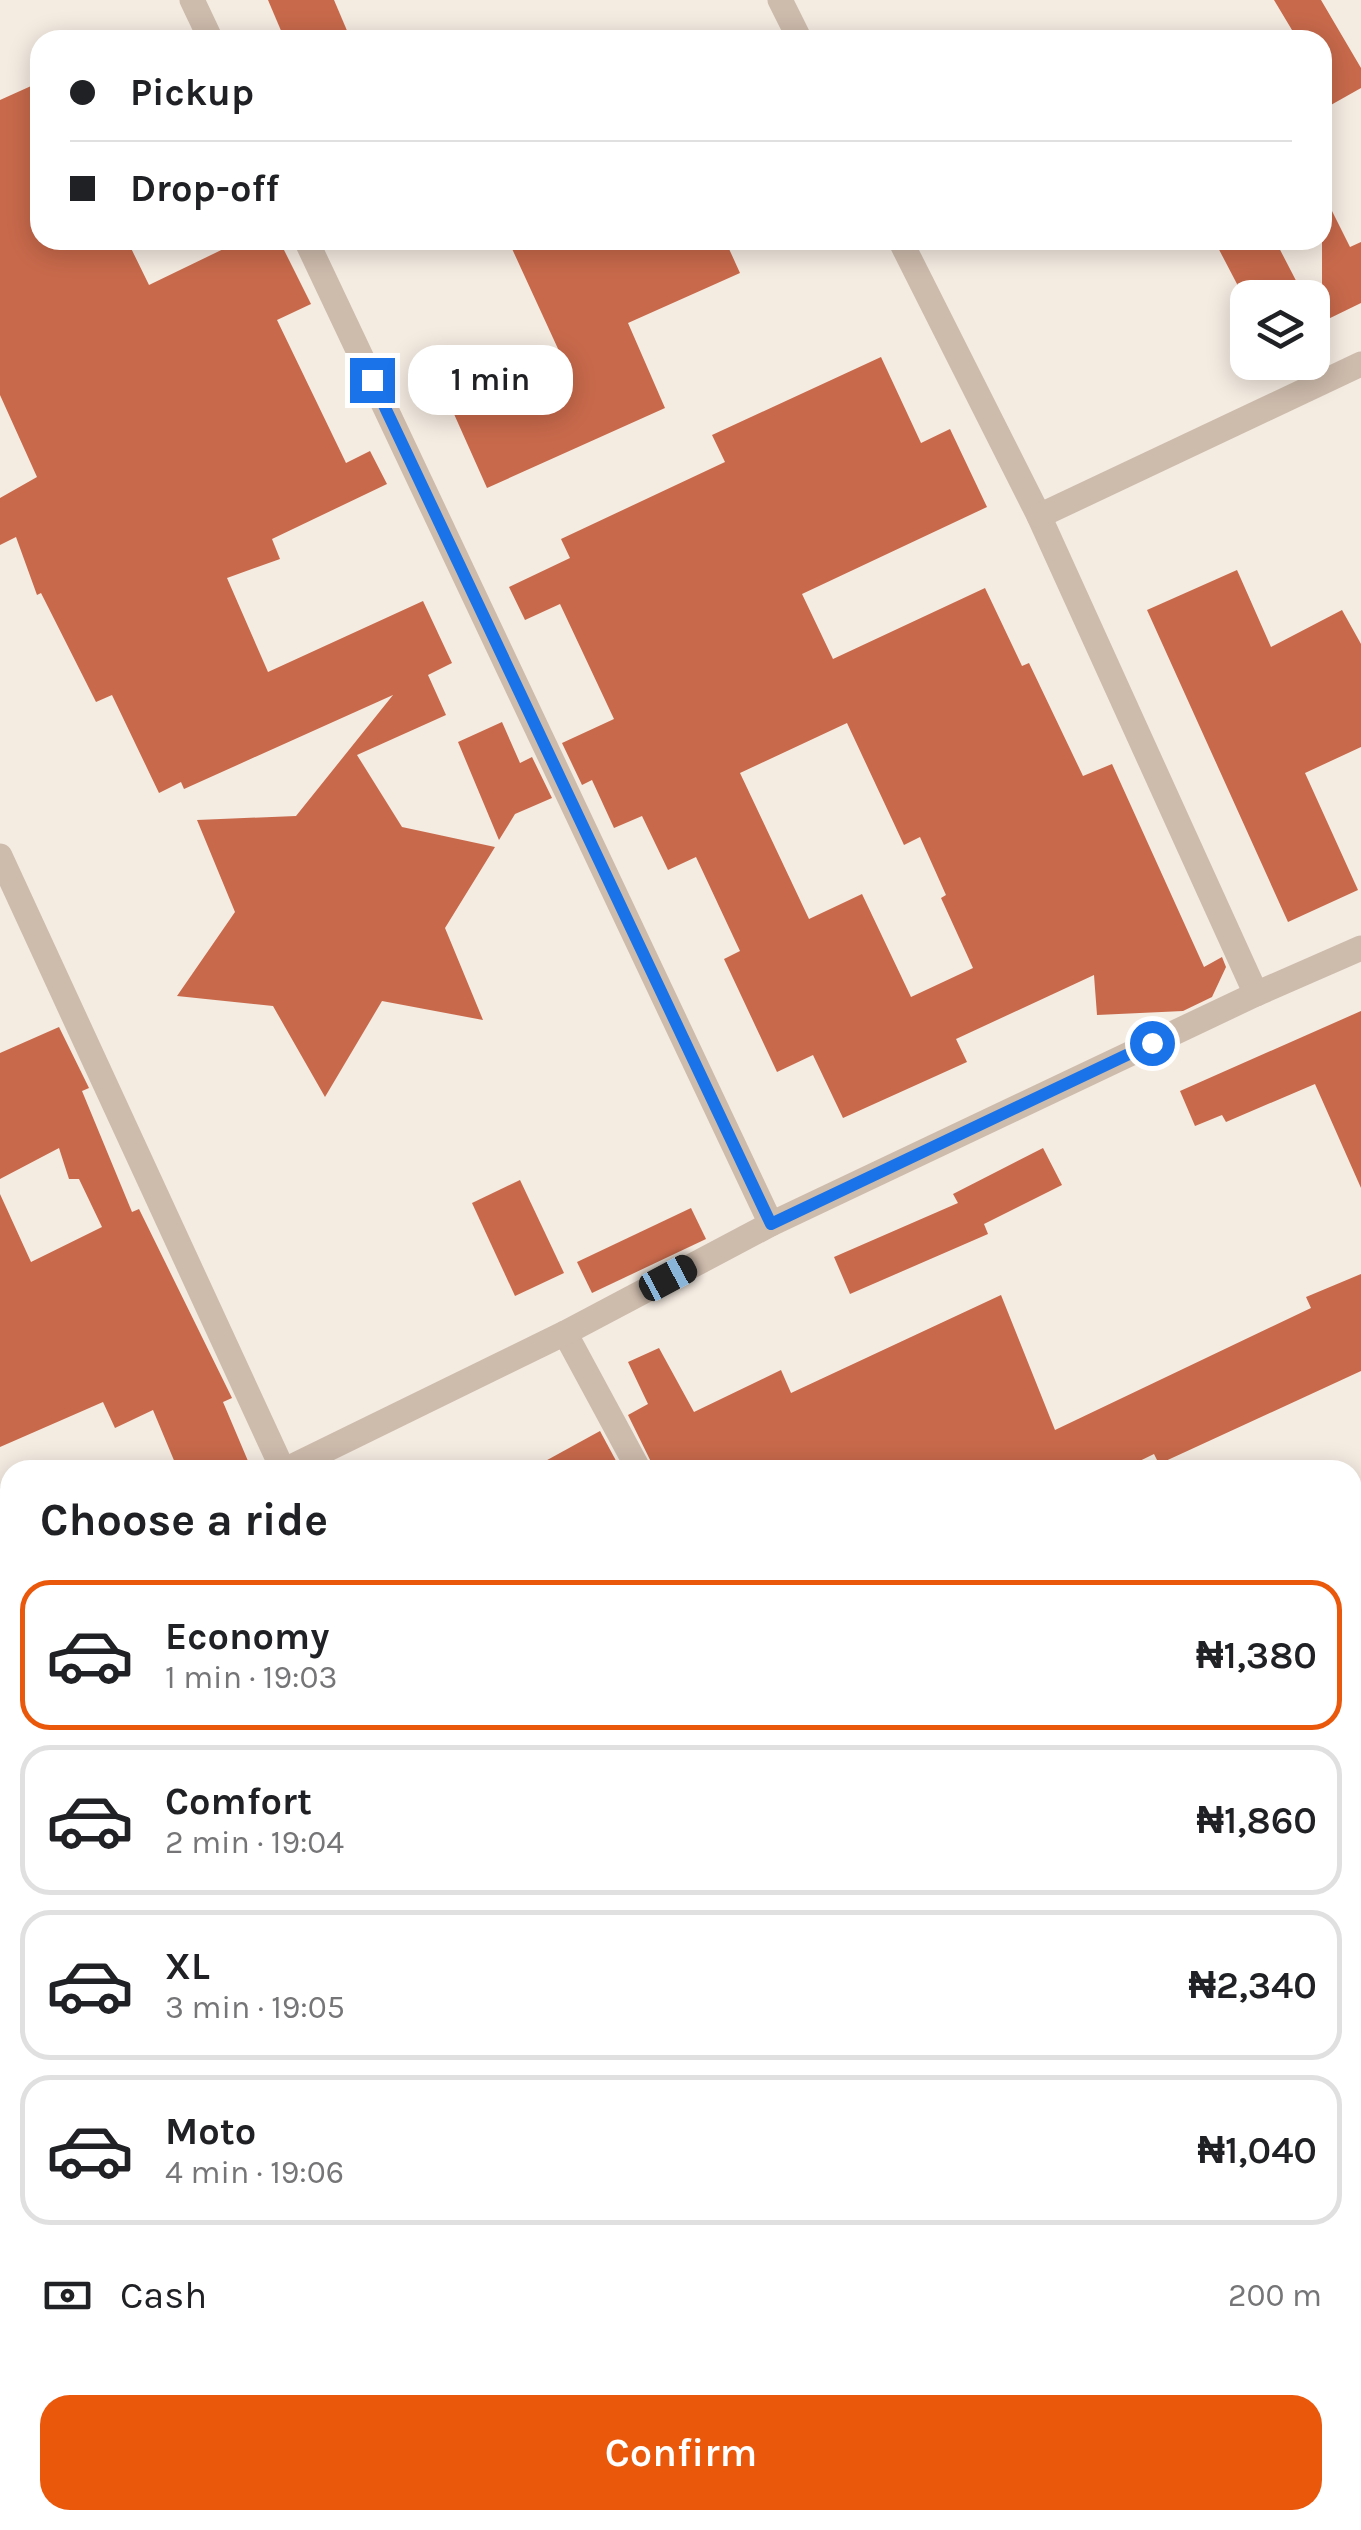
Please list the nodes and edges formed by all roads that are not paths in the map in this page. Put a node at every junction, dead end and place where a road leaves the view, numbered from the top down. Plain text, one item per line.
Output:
1 (192, 0) edge
2 (780, 0) edge
3 (206, 30) edge
4 (795, 30) edge
5 (311, 250) edge
6 (905, 250) edge
7 (1361, 364) edge
8 (1039, 516) junction
9 (0, 856) edge
10 (1361, 948) edge
11 (1256, 994) junction
12 (771, 1224) junction
13 (565, 1333) junction
14 (279, 1460) edge
15 (305, 1460) edge
16 (634, 1460) edge

1 - 3 street
2 - 4 street
5 - 12 street
6 - 8 street
7 - 8 street
8 - 11 street
9 - 14 street
10 - 11 street
11 - 12 street
12 - 13 street
13 - 15 street
13 - 16 street

